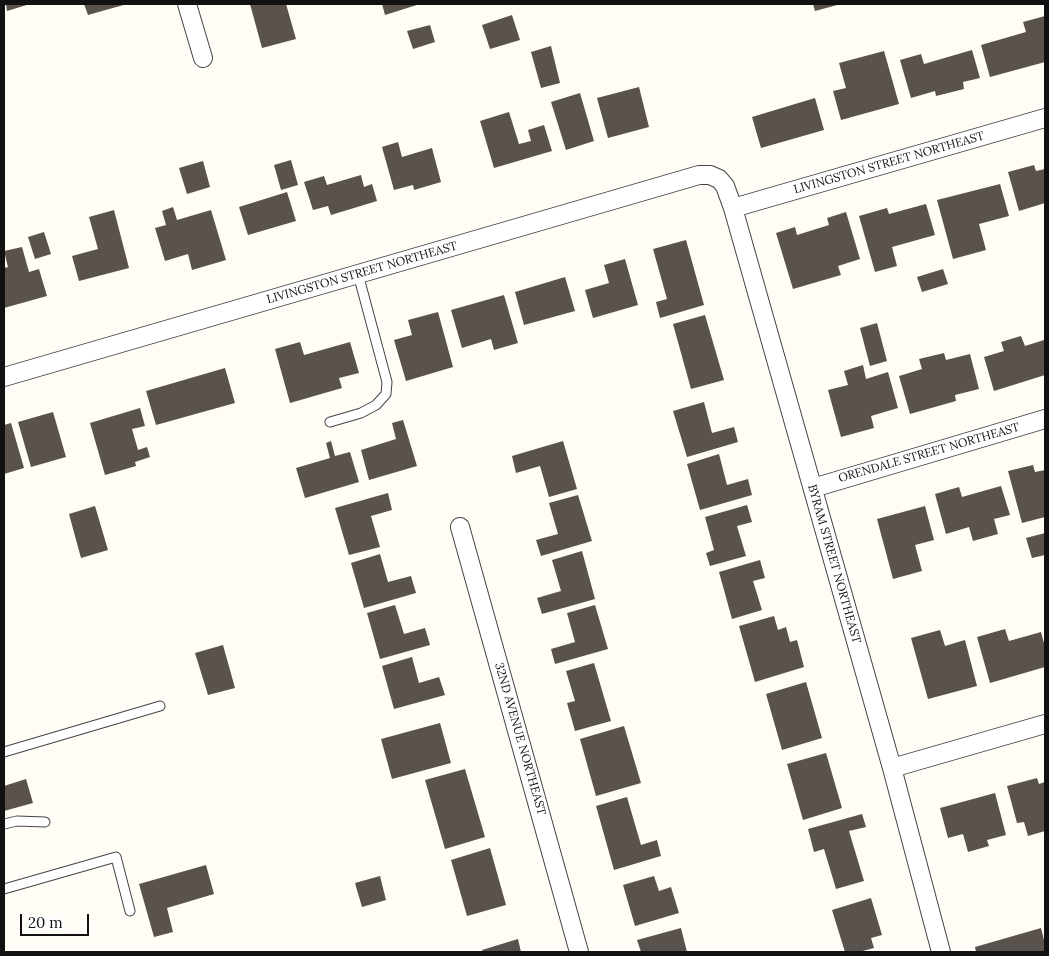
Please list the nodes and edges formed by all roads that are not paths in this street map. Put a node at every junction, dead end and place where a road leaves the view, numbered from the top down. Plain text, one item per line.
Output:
1 (187, 4) edge
2 (203, 58) dead end
3 (1045, 118) edge
4 (719, 180) joint
5 (733, 208) junction
6 (358, 274) junction
7 (4, 376) edge
8 (1045, 419) edge
9 (330, 422) dead end
10 (812, 488) junction
11 (460, 526) dead end
12 (160, 706) dead end
13 (1045, 724) edge
14 (4, 752) edge
15 (892, 768) junction
16 (45, 822) dead end
17 (4, 824) edge
18 (4, 889) edge
19 (130, 911) dead end
20 (579, 952) edge
21 (941, 952) edge

1 - 2 street
3 - 5 street, LIVINGSTON STREET NORTHEAST
4 - 5 street, BYRAM STREET NORTHEAST
4 - 6 street, LIVINGSTON STREET NORTHEAST
5 - 10 street, BYRAM STREET NORTHEAST
6 - 7 street, LIVINGSTON STREET NORTHEAST
6 - 9 lane
8 - 10 street, ORENDALE STREET NORTHEAST
10 - 15 street, BYRAM STREET NORTHEAST
11 - 20 street, 32ND AVENUE NORTHEAST
12 - 14 lane
13 - 15 street
15 - 21 street, BYRAM STREET NORTHEAST
16 - 17 lane
18 - 19 lane

